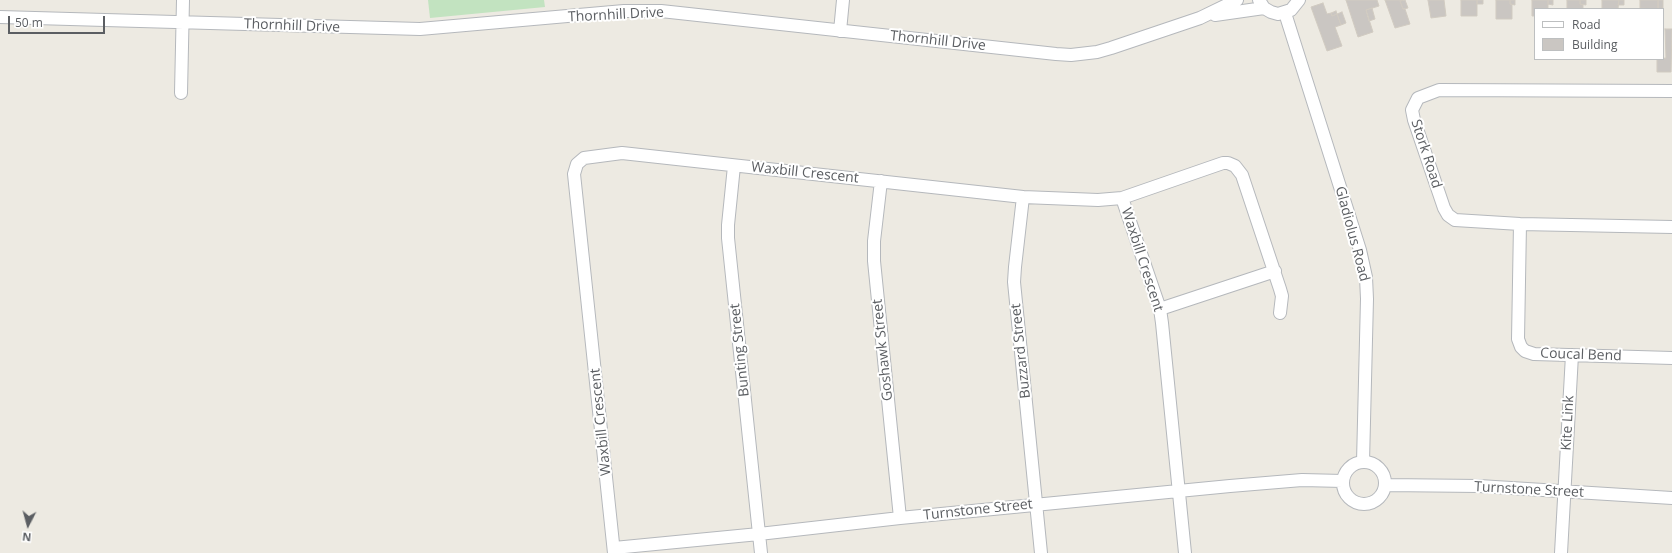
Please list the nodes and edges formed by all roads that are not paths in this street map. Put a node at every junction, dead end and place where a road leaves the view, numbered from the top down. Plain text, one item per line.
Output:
1 (183, 0) edge
2 (843, 0) edge
3 (1237, 0) edge
4 (1299, 0) edge
5 (1262, 4) edge
6 (1285, 13) junction
7 (0, 17) edge
8 (1200, 18) junction
9 (182, 23) junction
10 (840, 31) junction
11 (1672, 91) edge
12 (181, 93) dead end
13 (734, 166) junction
14 (881, 181) junction
15 (1023, 197) junction
16 (1122, 198) junction
17 (1520, 224) junction
18 (1672, 227) edge
19 (1275, 271) junction
20 (1160, 309) junction
21 (1280, 313) dead end
22 (1572, 355) junction
23 (1672, 358) edge
24 (1362, 462) junction
25 (1344, 481) junction
26 (1385, 485) junction
27 (1179, 491) junction
28 (1564, 492) junction
29 (1672, 498) edge
30 (1036, 504) junction
31 (900, 518) junction
32 (759, 534) junction
33 (614, 550) edge
34 (761, 553) edge
35 (1041, 553) edge
36 (1185, 553) edge
37 (1561, 553) edge

1 - 9 street
2 - 10 street
3 - 8 street, Thornhill Drive
4 - 6 street
5 - 6 street
5 - 8 street, Thornhill Drive
6 - 24 street, Gladiolus Road
7 - 9 street, Thornhill Drive
8 - 10 street, Thornhill Drive
9 - 10 street, Thornhill Drive
9 - 12 street
11 - 17 street, Stork Road
13 - 14 street, Waxbill Crescent
13 - 32 street, Bunting Street
13 - 33 street, Waxbill Crescent
14 - 15 street, Waxbill Crescent
14 - 31 street, Goshawk Street
15 - 16 street, Waxbill Crescent
15 - 30 street, Buzzard Street
16 - 19 street
16 - 20 street, Waxbill Crescent
17 - 18 street, Stork Road
17 - 22 street, Coucal Bend
19 - 20 street
19 - 21 street
20 - 27 street, Waxbill Crescent
22 - 23 street, Coucal Bend
22 - 28 street, Kite Link
24 - 25 street
24 - 26 street
25 - 26 street
25 - 27 street, Turnstone Street
26 - 28 street, Turnstone Street
27 - 30 street, Turnstone Street
27 - 36 street, Waxbill Crescent
28 - 29 street, Turnstone Street
28 - 37 street, Kite Link
30 - 31 street, Turnstone Street
30 - 35 street, Buzzard Street
31 - 32 street, Turnstone Street
32 - 33 street, Turnstone Street
32 - 34 street, Bunting Street

